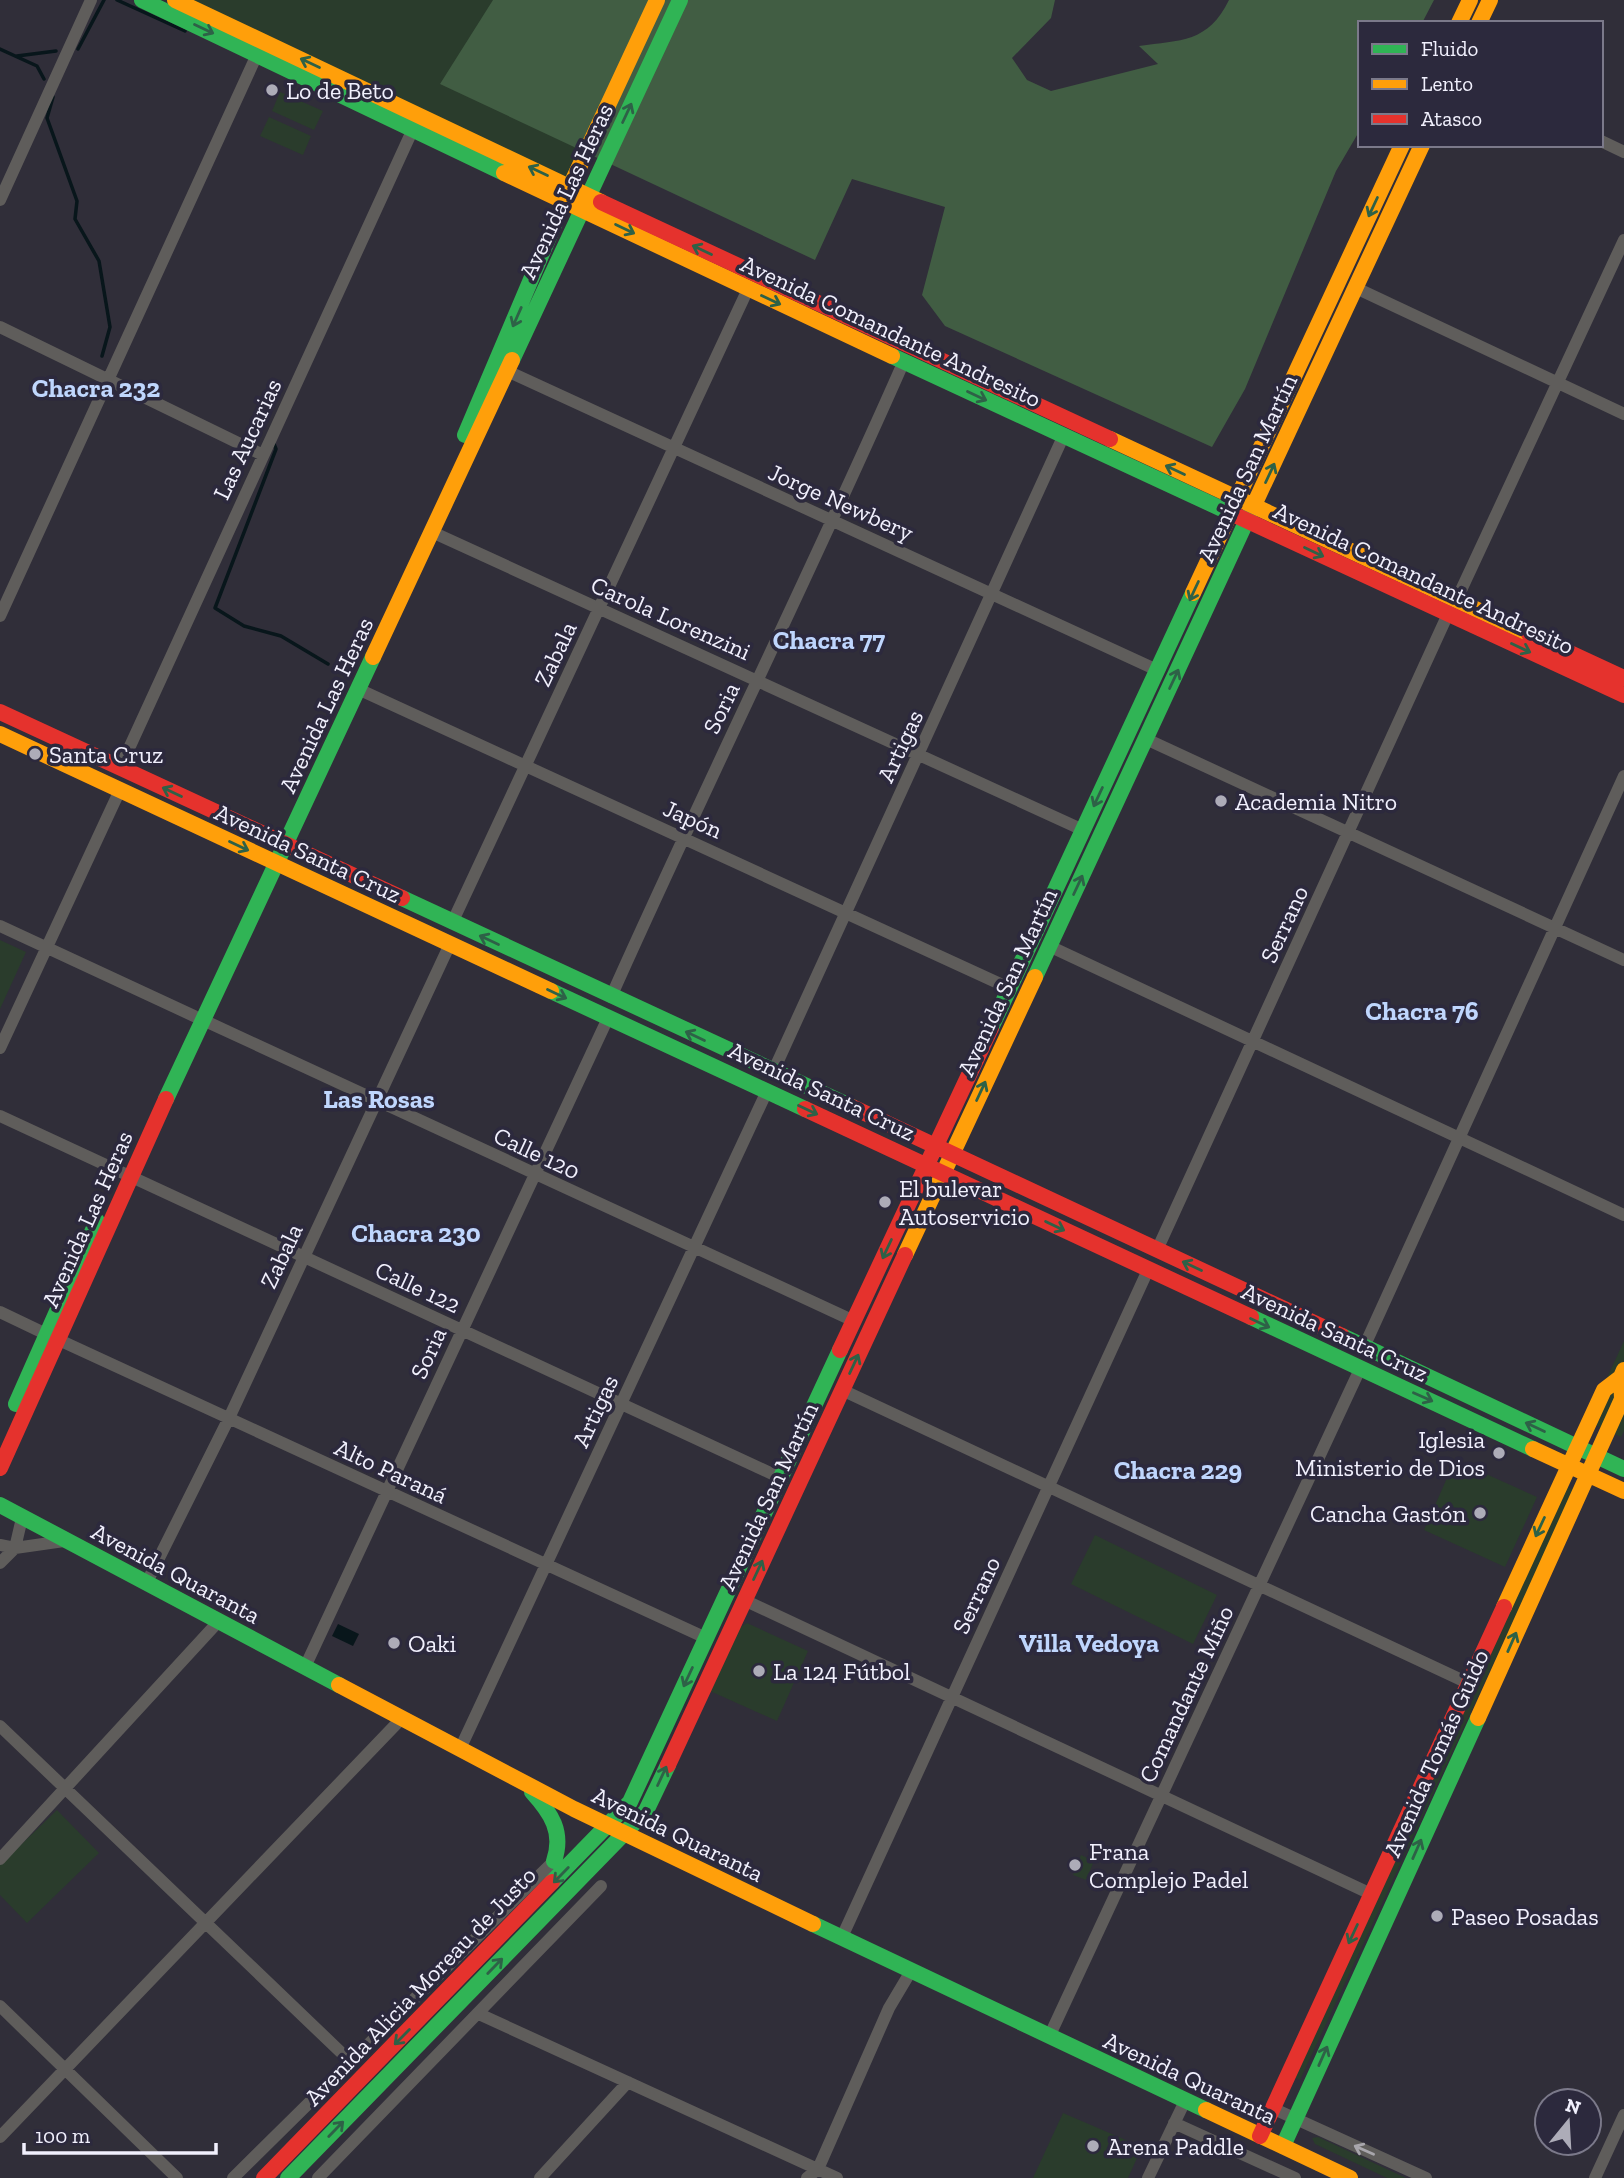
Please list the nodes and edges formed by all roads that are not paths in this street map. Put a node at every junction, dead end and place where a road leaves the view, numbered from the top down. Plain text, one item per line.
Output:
1 (91, 0) edge
2 (142, 0) edge
3 (176, 0) edge
4 (657, 0) edge
5 (680, 0) edge
6 (1470, 0) edge
7 (1490, 0) edge
8 (1460, 21) edge
9 (1480, 21) edge
10 (260, 48) junction
11 (413, 129) junction
12 (1603, 142) edge
13 (1401, 147) edge
14 (1421, 147) edge
15 (1624, 152) edge
16 (569, 194) junction
17 (0, 200) edge
18 (585, 202) junction
19 (1624, 240) edge
20 (1356, 288) junction
21 (748, 289) junction
22 (0, 327) edge
23 (904, 361) junction
24 (508, 371) junction
25 (108, 379) junction
26 (1558, 383) junction
27 (1624, 414) edge
28 (1063, 437) junction
29 (674, 449) junction
30 (263, 454) junction
31 (1234, 506) junction
32 (1251, 514) junction
33 (833, 523) junction
34 (432, 532) junction
35 (994, 594) junction
36 (1452, 608) junction
37 (599, 609) junction
38 (0, 616) edge
39 (1157, 670) junction
40 (1624, 678) edge
41 (758, 681) junction
42 (358, 689) junction
43 (1624, 695) edge
44 (0, 712) edge
45 (0, 734) edge
46 (1146, 739) junction
47 (919, 755) junction
48 (120, 768) junction
49 (525, 768) junction
50 (1624, 776) edge
51 (120, 790) junction
52 (1083, 830) junction
53 (1349, 832) junction
54 (682, 837) junction
55 (281, 843) junction
56 (273, 861) junction
57 (846, 912) junction
58 (452, 923) junction
59 (0, 926) edge
60 (1555, 928) junction
61 (450, 944) junction
62 (1049, 946) junction
63 (47, 948) junction
64 (1624, 960) edge
65 (1009, 988) junction
66 (611, 997) junction
67 (198, 1018) junction
68 (608, 1018) junction
69 (1253, 1042) junction
70 (0, 1048) edge
71 (773, 1072) junction
72 (767, 1091) junction
73 (377, 1101) junction
74 (0, 1116) edge
75 (1460, 1138) junction
76 (936, 1145) junction
77 (953, 1153) junction
78 (926, 1165) junction
79 (943, 1173) junction
80 (125, 1174) junction
81 (535, 1175) junction
82 (1624, 1215) edge
83 (694, 1249) junction
84 (1157, 1250) junction
85 (304, 1258) junction
86 (1148, 1270) junction
87 (0, 1312) edge
88 (854, 1321) junction
89 (462, 1331) junction
90 (52, 1337) junction
91 (1364, 1347) junction
92 (1360, 1369) junction
93 (1622, 1373) edge
94 (842, 1390) junction
95 (621, 1405) junction
96 (229, 1418) junction
97 (0, 1442) edge
98 (1577, 1447) junction
99 (1597, 1456) junction
100 (1569, 1465) junction
101 (0, 1468) edge
102 (1624, 1469) edge
103 (1588, 1475) junction
104 (781, 1478) junction
105 (1048, 1488) junction
106 (1624, 1491) edge
107 (387, 1492) junction
108 (0, 1505) edge
109 (22, 1518) junction
110 (65, 1541) junction
111 (0, 1545) edge
112 (15, 1548) junction
113 (0, 1563) edge
114 (546, 1566) junction
115 (146, 1584) junction
116 (1259, 1586) junction
117 (744, 1601) junction
118 (218, 1622) junction
119 (706, 1638) junction
120 (305, 1667) junction
121 (1468, 1683) junction
122 (951, 1699) junction
123 (402, 1718) junction
124 (0, 1726) edge
125 (460, 1749) junction
126 (520, 1780) junction
127 (65, 1788) junction
128 (1161, 1796) junction
129 (608, 1825) junction
130 (626, 1834) junction
131 (0, 1859) edge
132 (554, 1861) joint
133 (601, 1886) dead end
134 (1371, 1894) junction
135 (525, 1912) junction
136 (500, 1914) junction
137 (207, 1923) junction
138 (842, 1937) junction
139 (911, 1971) junction
140 (0, 2006) edge
141 (479, 2014) junction
142 (1049, 2037) junction
143 (351, 2062) junction
144 (65, 2071) junction
145 (628, 2082) junction
146 (1185, 2101) junction
147 (1272, 2108) junction
148 (1624, 2115) edge
149 (1295, 2119) junction
150 (1174, 2123) junction
151 (1260, 2136) junction
152 (0, 2137) edge
153 (1283, 2146) junction
154 (818, 2174) edge
155 (177, 2178) edge
156 (233, 2178) edge
157 (264, 2178) edge
158 (288, 2178) edge
159 (318, 2178) edge
160 (540, 2178) edge
161 (807, 2178) edge
162 (836, 2178) edge
163 (1148, 2178) edge
164 (1295, 2178) edge
165 (1350, 2178) edge
166 (1426, 2178) edge
167 (1595, 2178) edge

1 - 17 street
2 -> 10 main road, Avenida Comandante Andresito
3 - 10 main road, Avenida Comandante Andresito
4 - 16 main road, Avenida Las Heras
18 -> 5 main road, Avenida Las Heras
6 - 8 main road
7 - 9 main road
10 - 11 main road, Avenida Comandante Andresito
16 -> 10 main road, Avenida Comandante Andresito
10 - 25 street
11 - 16 main road, Avenida Comandante Andresito
11 - 30 street, Las Aucarias
12 - 15 street
13 -> 31 main road, Avenida San Martín
14 - 20 main road, Avenida San Martín
16 - 18 main road, Avenida Comandante Andresito
16 -> 55 main road, Avenida Las Heras
18 -> 21 main road, Avenida Comandante Andresito
18 - 24 main road, Avenida Las Heras
31 -> 18 main road, Avenida Comandante Andresito
19 - 26 street, Serrano
20 - 26 street
32 -> 20 main road, Avenida San Martín
21 -> 23 main road, Avenida Comandante Andresito
21 - 29 street, Zabala
22 - 25 street
23 -> 28 main road, Avenida Comandante Andresito
23 - 33 street, Soria
24 - 29 street, Jorge Newbery
24 - 34 main road, Avenida Las Heras
25 - 30 street
25 - 38 street
26 - 27 street
26 - 36 street, Serrano
28 - 31 main road, Avenida Comandante Andresito
28 - 35 street, Artigas
29 - 33 street, Jorge Newbery
29 - 37 street, Zabala
30 - 48 street, Las Aucarias
31 - 32 main road, Avenida Comandante Andresito
31 -> 39 main road, Avenida San Martín
32 - 36 main road, Avenida Comandante Andresito
46 -> 32 main road, Avenida San Martín
33 - 35 street, Jorge Newbery
33 - 41 street, Soria
34 - 37 street, Carola Lorenzini
34 - 42 main road, Avenida Las Heras
35 - 39 street, Jorge Newbery
35 - 47 street, Artigas
36 - 40 main road, Avenida Comandante Andresito
36 -> 43 main road, Avenida Comandante Andresito
36 - 53 street, Serrano
37 - 41 street, Carola Lorenzini
37 - 49 street, Zabala
39 -> 52 main road, Avenida San Martín
41 - 47 street, Carola Lorenzini
41 - 54 street, Soria
42 - 49 street, Japón
42 - 55 main road, Avenida Las Heras
44 - 48 main road, Avenida Santa Cruz
45 - 51 main road, Avenida Santa Cruz
46 - 53 street
62 -> 46 main road, Avenida San Martín
47 - 52 street, Carola Lorenzini
47 - 57 street, Artigas
55 -> 48 main road, Avenida Santa Cruz
49 - 54 street, Japón
49 - 58 street, Zabala
50 - 60 street
51 -> 56 main road, Avenida Santa Cruz
51 - 63 street
52 - 65 main road, Avenida San Martín
53 - 60 street
53 - 69 street, Serrano
54 - 57 street, Japón
54 - 66 street, Soria
55 - 56 main road, Avenida Las Heras
55 - 58 main road, Avenida Santa Cruz
56 - 61 main road, Avenida Santa Cruz
56 - 67 main road, Avenida Las Heras
57 - 65 street, Japón
57 - 71 street, Artigas
66 -> 58 main road, Avenida Santa Cruz
59 - 63 street, Calle 120
60 - 64 street
60 - 75 street
61 -> 68 main road, Avenida Santa Cruz
61 - 73 street, Zabala
62 - 69 street
77 -> 62 main road, Avenida San Martín
63 - 67 street, Calle 120
63 - 70 street
65 - 76 main road, Avenida San Martín
71 -> 66 main road, Avenida Santa Cruz
67 - 73 street, Calle 120
67 - 80 main road, Avenida Las Heras
68 - 72 main road, Avenida Santa Cruz
68 - 81 street, Soria
69 - 75 street
69 - 84 street, Serrano
71 - 76 main road, Avenida Santa Cruz
72 -> 78 main road, Avenida Santa Cruz
72 - 83 street, Artigas
73 - 81 street, Calle 120
73 - 85 street, Zabala
74 - 80 street, Calle 122
75 - 82 street
75 - 91 street
76 - 77 main road, Avenida Santa Cruz
76 - 78 main road, Avenida San Martín
77 - 79 main road, Avenida San Martín
77 - 84 main road, Avenida Santa Cruz
78 - 79 main road, Avenida Santa Cruz
78 -> 88 main road, Avenida San Martín
79 -> 86 main road, Avenida Santa Cruz
94 -> 79 main road, Avenida San Martín
80 - 85 street, Calle 122
80 - 90 main road, Avenida Las Heras
81 - 83 street, Calle 120
81 - 89 street, Soria
83 - 88 street, Calle 120
83 - 95 street, Artigas
91 -> 84 main road, Avenida Santa Cruz
85 - 89 street, Calle 122
85 - 96 street, Zabala
86 -> 92 main road, Avenida Santa Cruz
86 - 105 street, Serrano
87 - 90 street, Alto Paraná
88 - 104 main road, Avenida San Martín
89 - 95 street, Calle 122
89 - 107 street, Soria
90 - 96 street, Alto Paraná
90 - 97 main road, Avenida Las Heras
90 - 101 main road, Avenida Las Heras
98 -> 91 main road, Avenida Santa Cruz
92 -> 100 main road, Avenida Santa Cruz
92 - 116 street, Comandante Miño
93 - 98 main road, Avenida Tomás Guido
93 - 99 main road, Avenida Tomás Guido
94 - 105 street
117 -> 94 main road, Avenida San Martín
95 - 104 street, Calle 122
95 - 114 street, Artigas
96 - 107 street, Alto Paraná
96 - 115 street, Zabala
98 - 99 main road, Avenida Santa Cruz
98 - 100 main road, Avenida Tomás Guido
99 - 102 main road, Avenida Santa Cruz
99 - 103 main road, Avenida Tomás Guido
100 - 103 main road, Avenida Santa Cruz
100 -> 121 main road, Avenida Tomás Guido
103 - 106 main road, Avenida Santa Cruz
149 -> 103 main road, Avenida Tomás Guido
104 - 119 main road, Avenida San Martín
105 - 116 street
105 - 122 street, Serrano
107 - 114 street, Alto Paraná
107 - 120 street, Soria
108 - 109 main road, Avenida Quaranta
109 - 110 main road, Avenida Quaranta
109 - 112 street
110 - 112 street
110 - 115 main road, Avenida Quaranta
111 - 112 street
112 - 113 street
114 - 119 street, Alto Paraná
114 - 125 street, Artigas
115 - 118 main road, Avenida Quaranta
116 - 121 street
116 - 128 street, Comandante Miño
117 - 122 street
130 -> 117 main road, Avenida San Martín
118 - 120 main road, Avenida Quaranta
118 - 127 street
119 -> 129 main road, Avenida San Martín
120 - 123 main road, Avenida Quaranta
121 - 134 main road, Avenida Tomás Guido
122 - 128 street
122 - 138 street, Serrano
123 - 125 main road, Avenida Quaranta
123 - 137 street
124 - 127 street
125 - 126 main road, Avenida Quaranta
126 - 129 main road, Avenida Quaranta
126 - 132 main road
127 - 131 street
127 - 137 street
128 - 134 street
128 - 142 street, Comandante Miño
129 - 130 main road, Avenida Quaranta
129 -> 135 main road, Avenida Alicia Moreau de Justo
130 - 138 main road, Avenida Quaranta
158 -> 130 main road, Avenida Alicia Moreau de Justo
132 - 136 street
133 - 141 street
134 -> 147 main road, Avenida Tomás Guido
135 - 136 street
135 -> 157 main road, Avenida Alicia Moreau de Justo
136 - 143 street
137 - 143 street
137 - 144 street
138 - 139 main road, Avenida Quaranta
139 - 142 main road, Avenida Quaranta
139 - 154 street
140 - 144 street
141 - 145 street
141 - 159 street
142 - 146 main road, Avenida Quaranta
143 - 156 street
144 - 152 street
144 - 155 street
145 - 154 street
145 - 160 street
146 - 150 street
146 - 151 main road, Avenida Quaranta
147 - 149 street
147 - 151 main road, Avenida Tomás Guido
148 - 167 street
149 - 153 main road, Avenida Tomás Guido
166 -> 149 street
150 - 163 street
150 - 164 street
151 - 153 main road, Avenida Quaranta
153 - 165 main road, Avenida Quaranta
154 - 161 street
154 - 162 street

